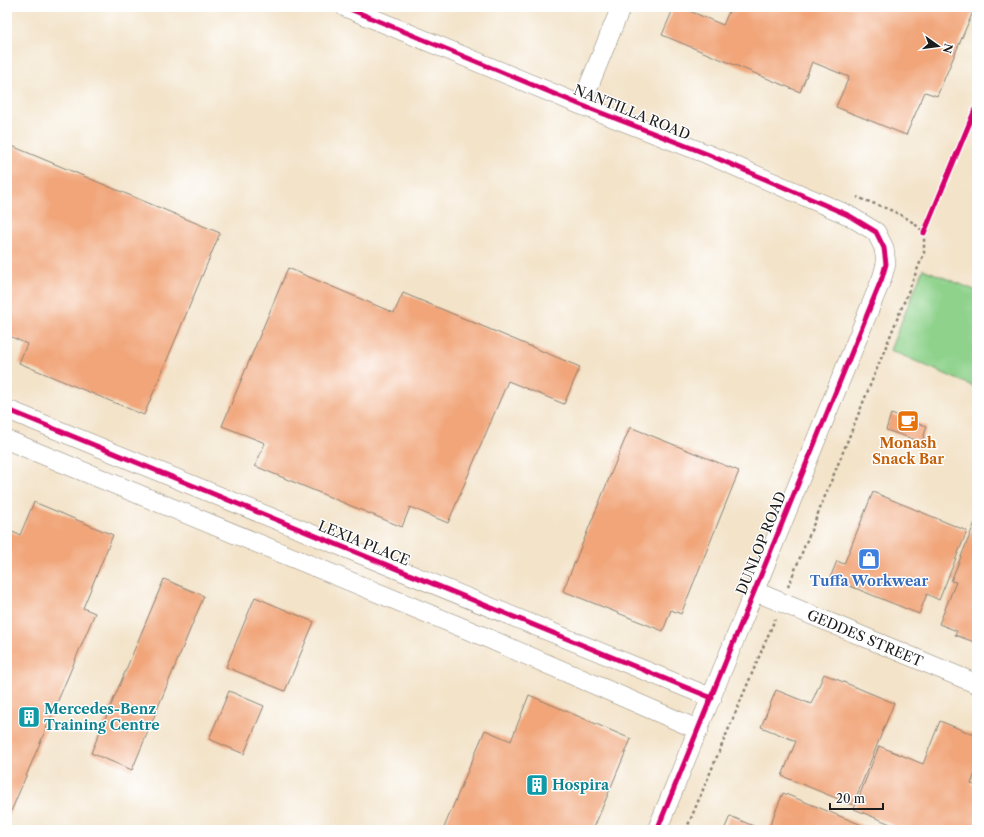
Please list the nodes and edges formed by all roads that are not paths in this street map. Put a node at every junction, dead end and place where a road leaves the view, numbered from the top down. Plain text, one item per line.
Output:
1 (345, 7) edge
2 (621, 7) edge
3 (582, 105) junction
4 (886, 264) joint
5 (7, 411) edge
6 (7, 440) edge
7 (169, 476) junction
8 (158, 502) junction
9 (290, 526) junction
10 (279, 552) junction
11 (754, 591) junction
12 (496, 609) junction
13 (485, 637) junction
14 (977, 684) edge
15 (712, 698) junction
16 (699, 730) junction
17 (657, 830) edge

1 - 3 street, NANTILLA ROAD
2 - 3 street
3 - 4 street, NANTILLA ROAD
4 - 11 street, DUNLOP ROAD
5 - 7 street, LEXIA PLACE
6 - 8 street
7 - 8 street
7 - 9 street, LEXIA PLACE
8 - 10 street
9 - 10 street
9 - 12 street, LEXIA PLACE
10 - 13 street
11 - 14 street, GEDDES STREET
11 - 15 street, DUNLOP ROAD
12 - 13 street
12 - 15 street, LEXIA PLACE
13 - 16 street
15 - 16 street, DUNLOP ROAD
16 - 17 street, DUNLOP ROAD

